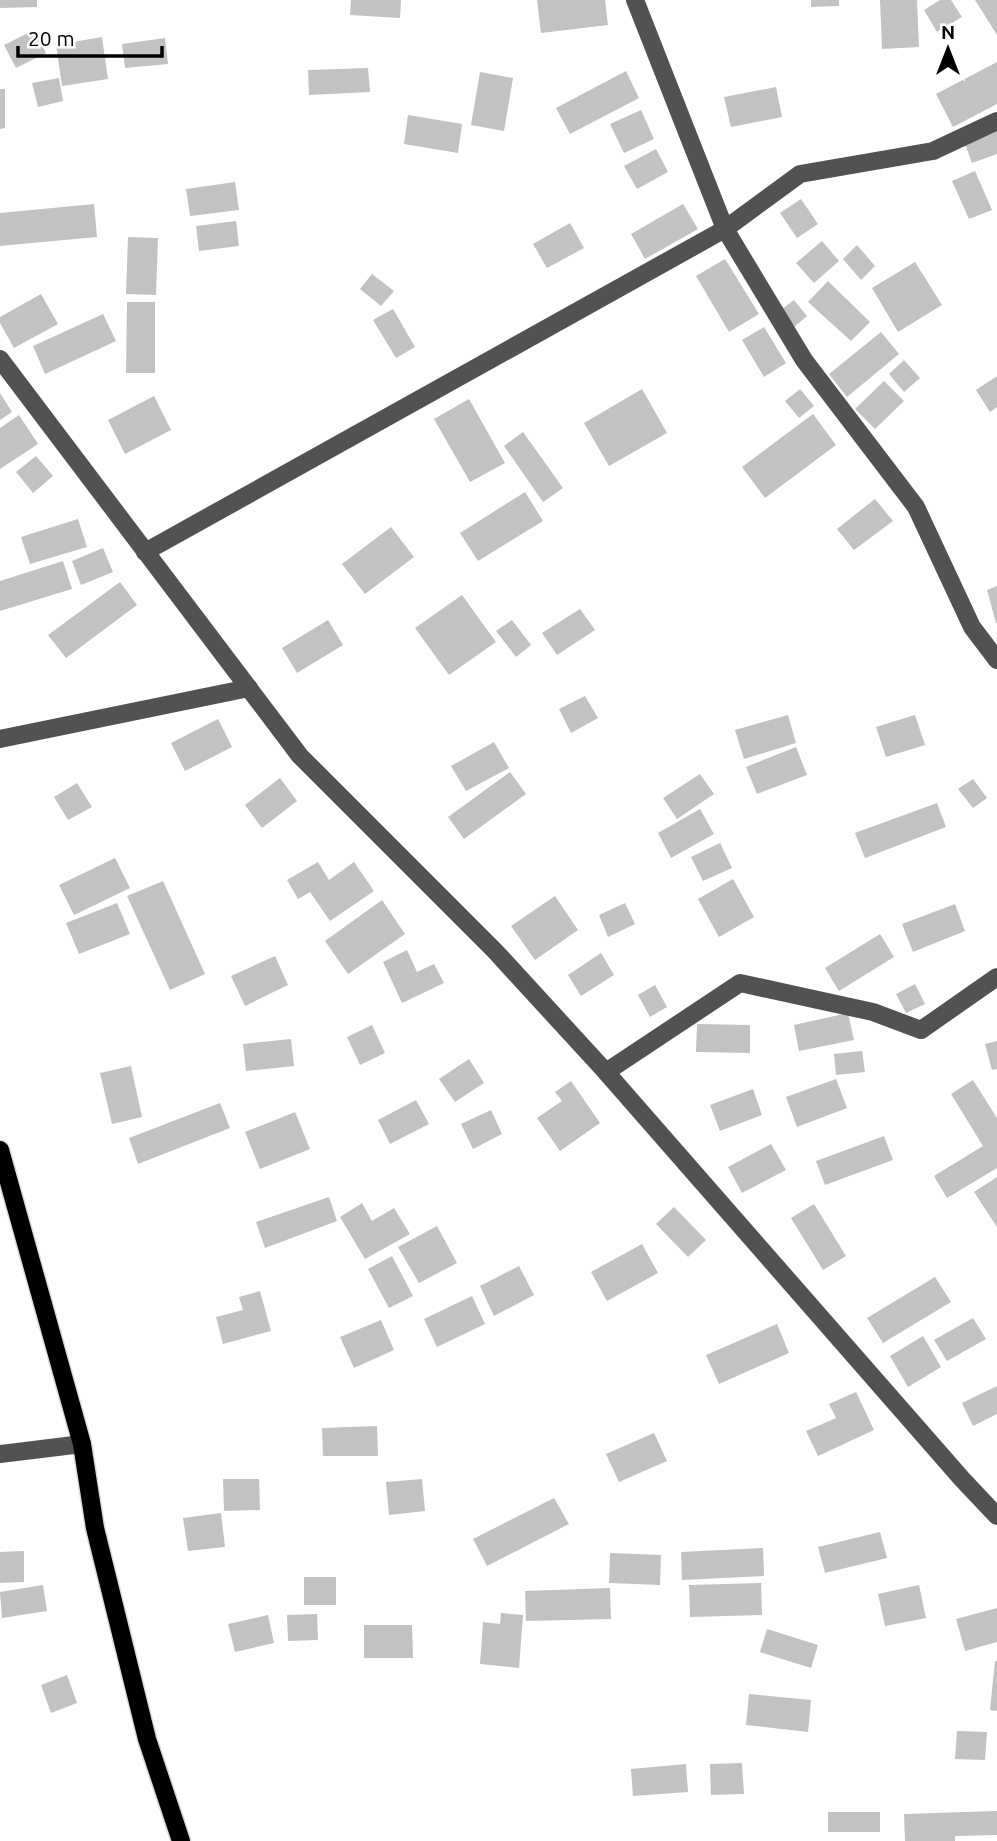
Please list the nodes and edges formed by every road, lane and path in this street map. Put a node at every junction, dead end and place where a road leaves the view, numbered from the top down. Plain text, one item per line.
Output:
1 (635, 0) edge
2 (997, 121) edge
3 (725, 229) junction
4 (0, 359) edge
5 (145, 552) junction
6 (997, 660) edge
7 (249, 688) junction
8 (0, 739) edge
9 (997, 977) edge
10 (606, 1072) junction
11 (0, 1150) edge
12 (82, 1444) junction
13 (0, 1454) edge
14 (997, 1516) edge
15 (181, 1841) edge

1 - 3 street
2 - 3 street
3 - 5 street
3 - 6 street
4 - 5 street
5 - 7 street
7 - 8 street
7 - 10 street
9 - 10 street
10 - 14 street
11 - 12 main road
12 - 13 street
12 - 15 main road

